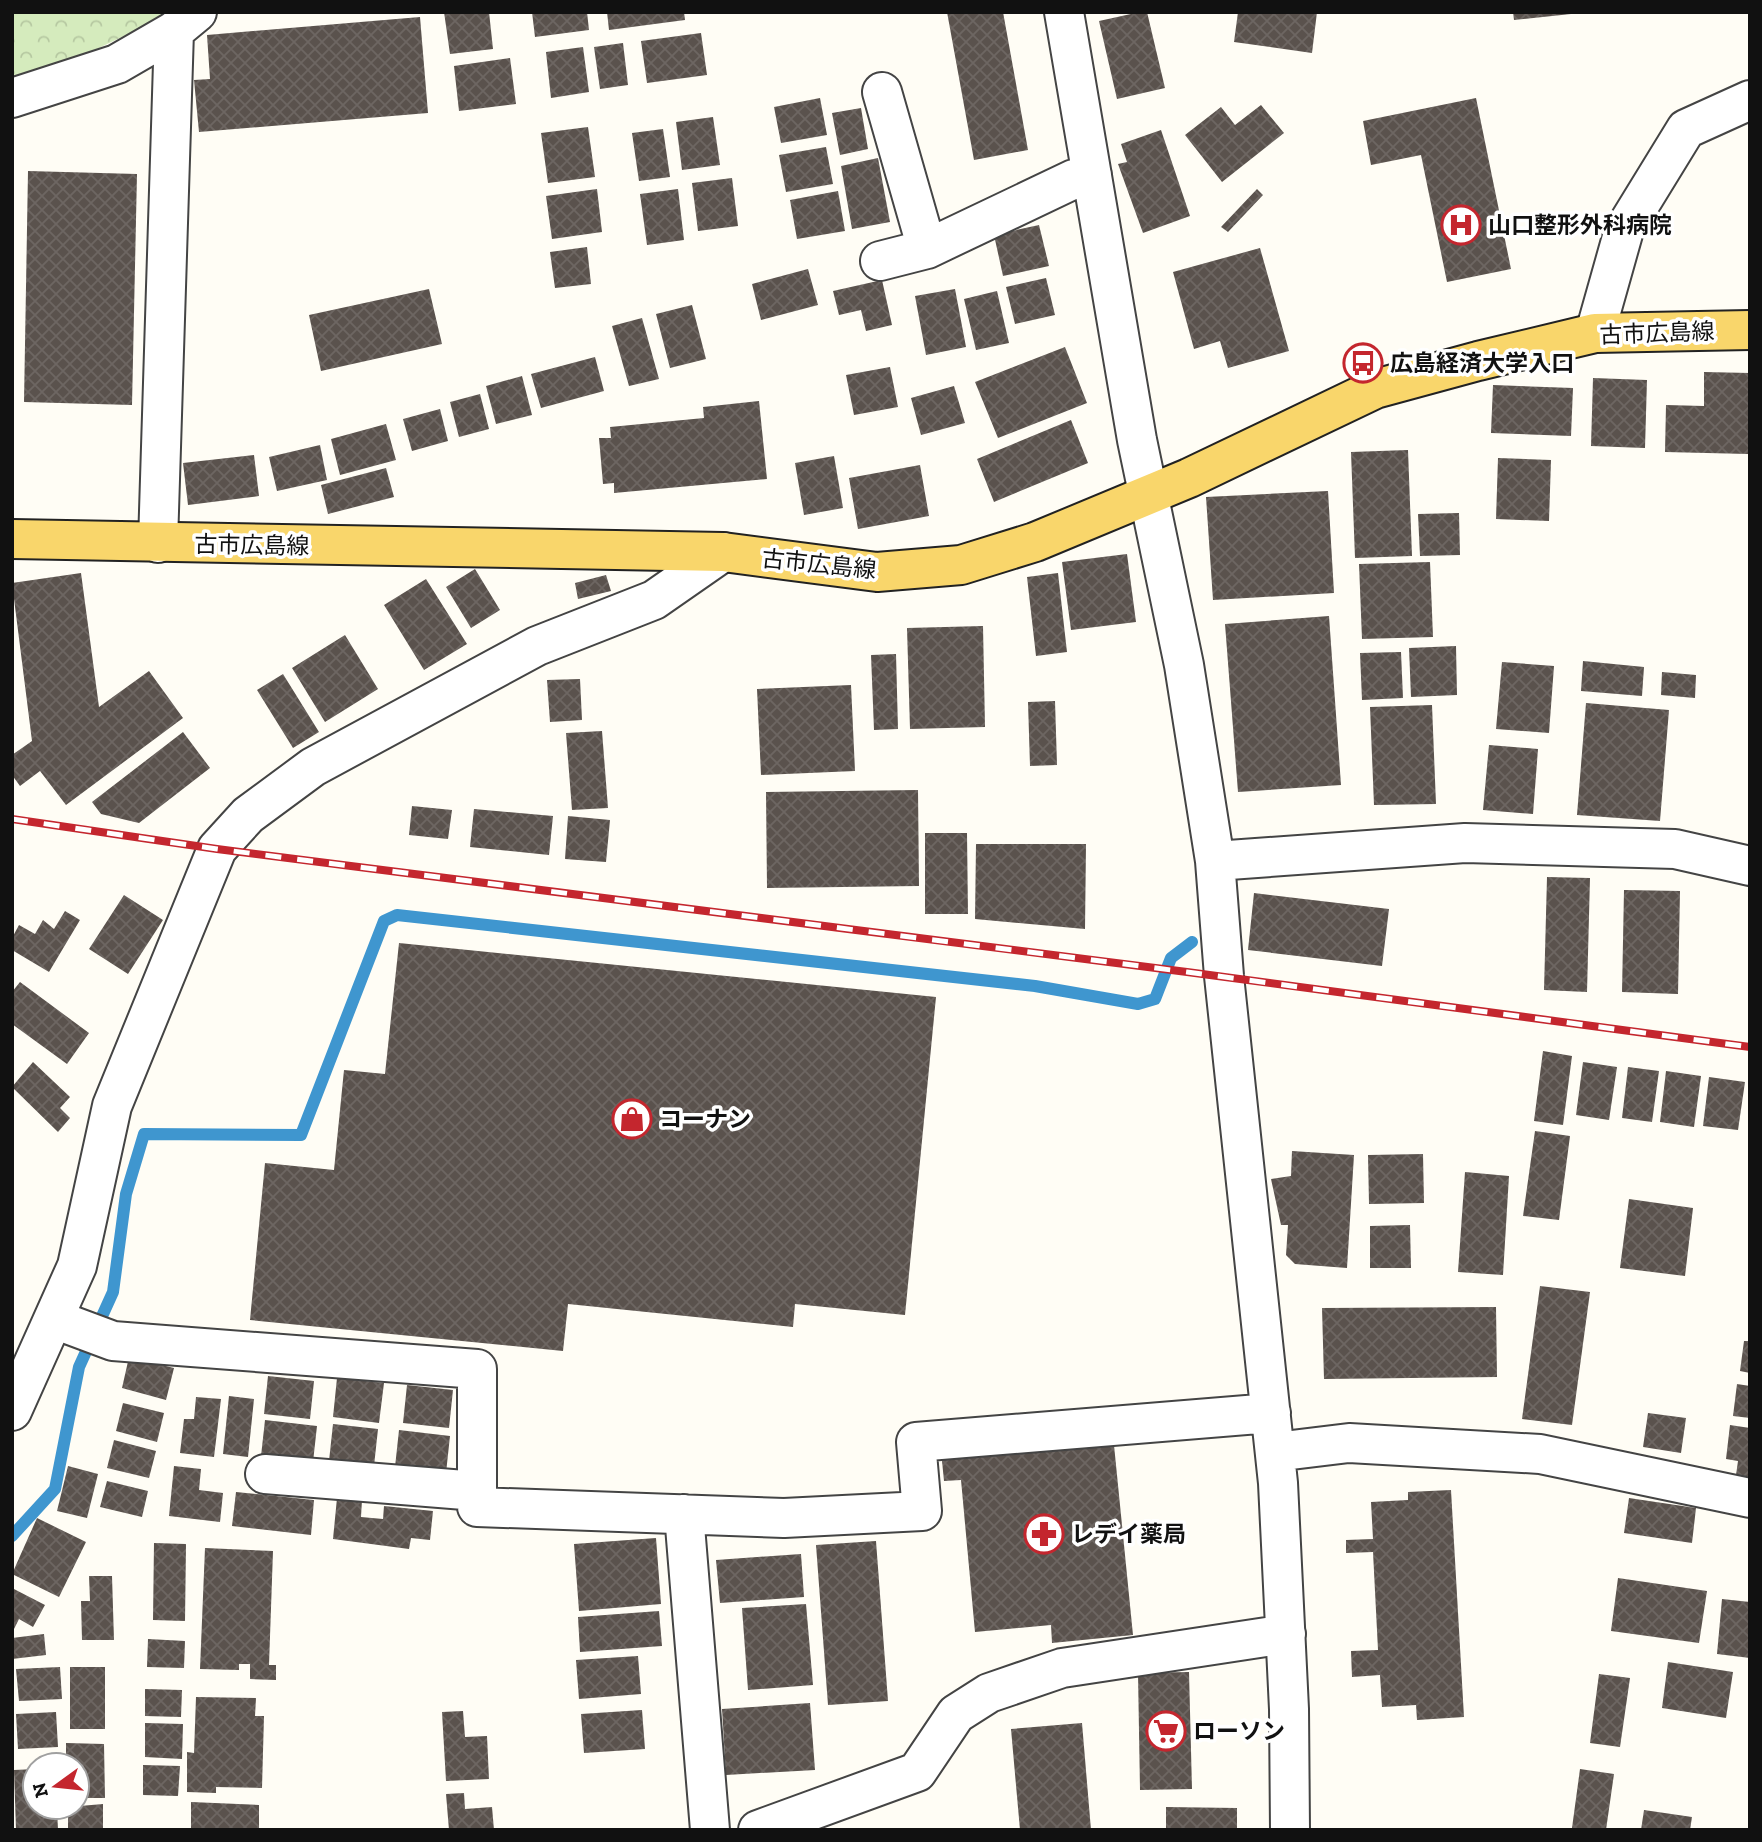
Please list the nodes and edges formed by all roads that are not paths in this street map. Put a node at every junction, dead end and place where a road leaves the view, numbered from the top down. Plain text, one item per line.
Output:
1 (1064, 12) edge
2 (186, 21) edge
3 (882, 92) dead end
4 (12, 99) edge
5 (1750, 100) edge
6 (1093, 176) junction
7 (927, 249) junction
8 (880, 261) dead end
9 (1750, 330) edge
10 (1595, 333) junction
11 (1148, 495) junction
12 (12, 539) edge
13 (158, 543) junction
14 (723, 552) junction
15 (1214, 861) junction
16 (1750, 866) edge
17 (54, 1318) junction
18 (12, 1411) edge
19 (1271, 1413) junction
20 (1275, 1452) junction
21 (265, 1474) dead end
22 (477, 1491) junction
23 (1750, 1498) edge
24 (684, 1514) junction
25 (1286, 1634) junction
26 (710, 1830) edge
27 (758, 1830) edge
28 (1290, 1830) edge

1 - 6 street
2 - 4 street
2 - 13 street
3 - 7 street
5 - 10 street
6 - 7 street
6 - 11 street
7 - 8 street
9 - 10 main road, 古市広島線
10 - 11 main road, 古市広島線
11 - 14 main road, 古市広島線
11 - 15 street
12 - 13 main road, 古市広島線
13 - 14 main road, 古市広島線
14 - 17 street
15 - 16 street
15 - 19 street
17 - 18 street
17 - 22 street
19 - 20 street
19 - 24 street
20 - 23 street
20 - 25 street
21 - 22 street
22 - 24 street
24 - 26 street
25 - 27 street
25 - 28 street

